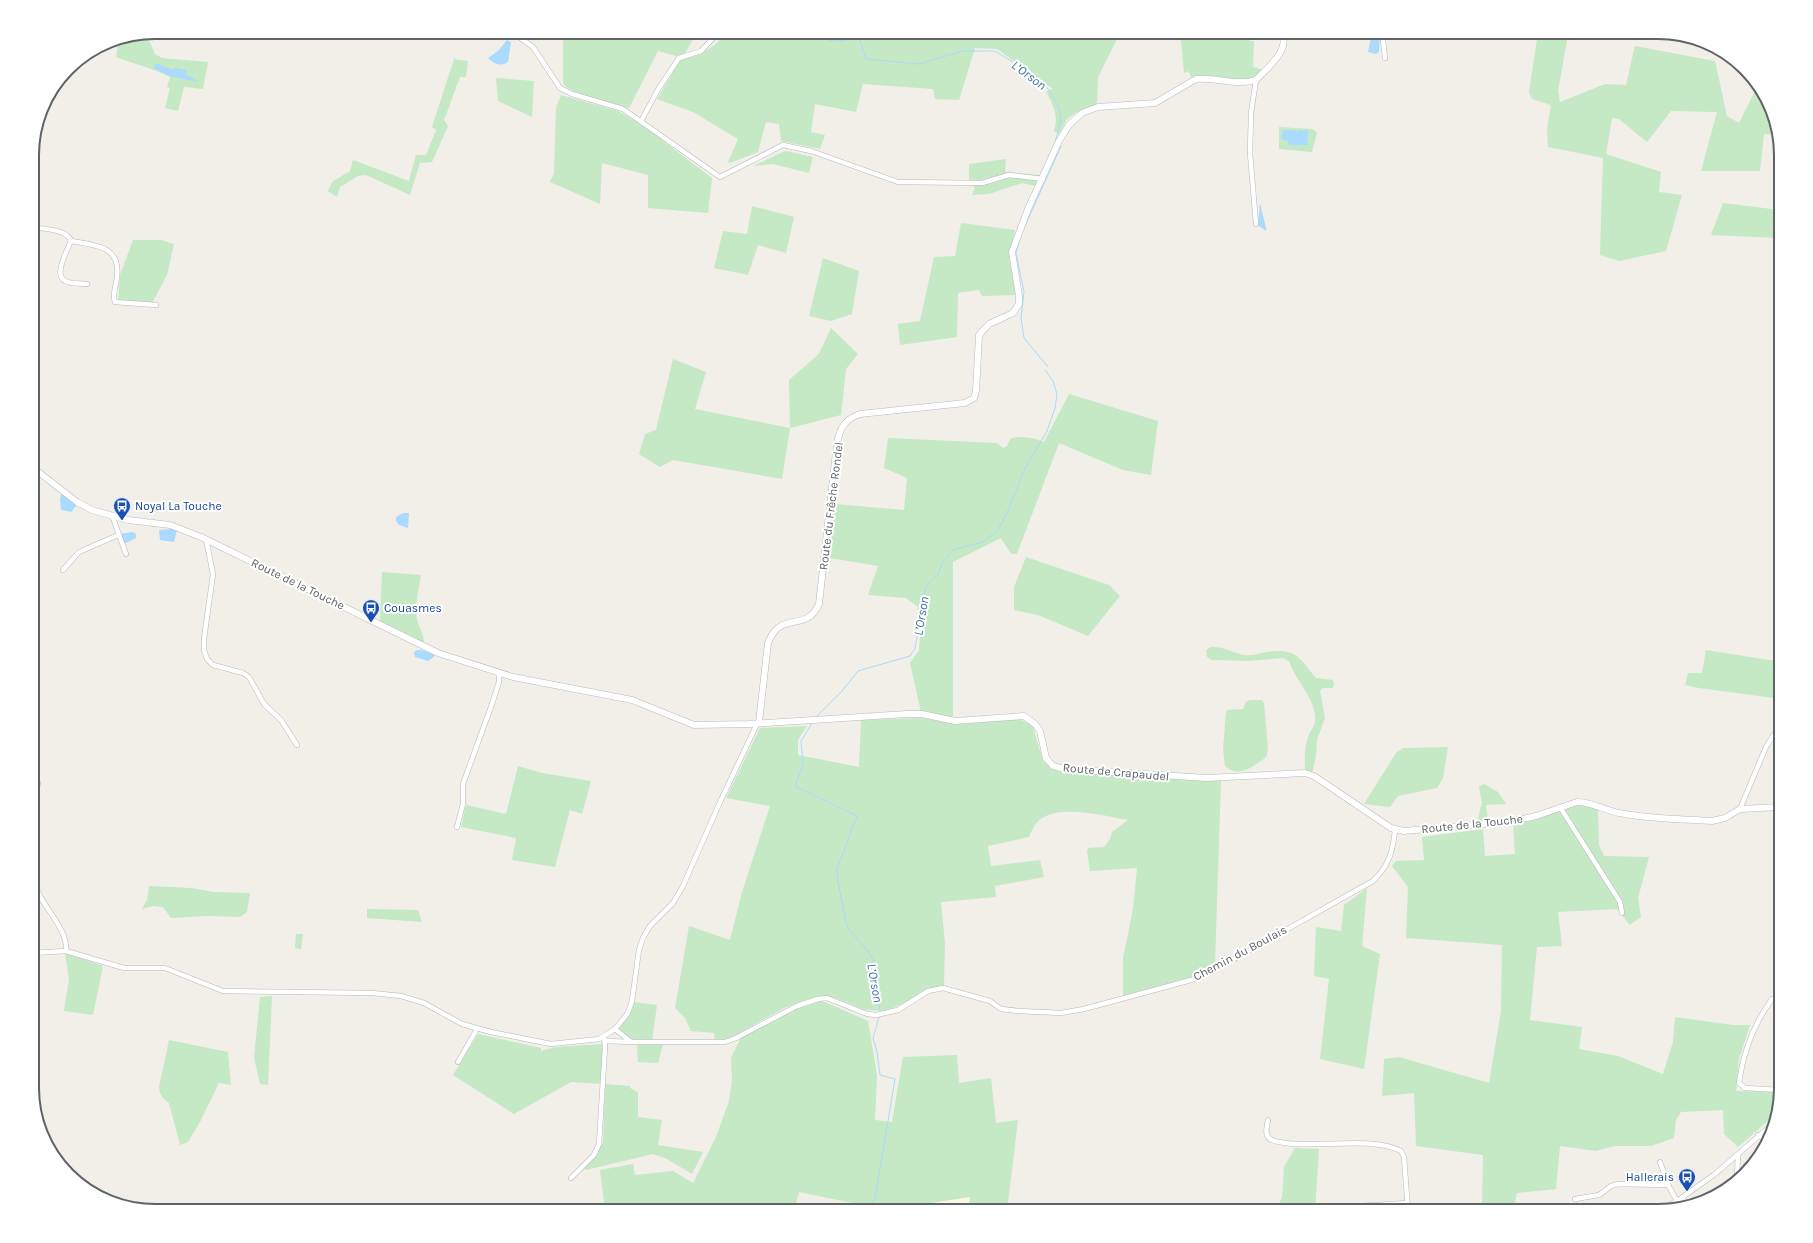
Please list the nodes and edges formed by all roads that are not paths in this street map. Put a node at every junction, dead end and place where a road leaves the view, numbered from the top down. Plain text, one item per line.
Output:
1 (522, 39) edge
2 (712, 39) edge
3 (1284, 39) edge
4 (1383, 39) edge
5 (1385, 58) dead end
6 (1256, 80) junction
7 (641, 121) junction
8 (1043, 179) junction
9 (1256, 224) dead end
10 (39, 229) edge
11 (71, 240) junction
12 (87, 284) dead end
13 (156, 305) dead end
14 (39, 472) edge
15 (113, 518) junction
16 (118, 534) junction
17 (206, 539) junction
18 (126, 554) dead end
19 (63, 570) dead end
20 (498, 673) junction
21 (758, 724) junction
22 (1774, 735) edge
23 (297, 745) dead end
24 (1560, 806) junction
25 (1774, 808) edge
26 (1740, 809) junction
27 (457, 827) dead end
28 (1395, 830) junction
29 (39, 895) edge
30 (1622, 913) dead end
31 (66, 951) junction
32 (39, 953) edge
33 (1772, 999) dead end
34 (477, 1029) junction
35 (615, 1029) junction
36 (604, 1039) junction
37 (631, 1042) junction
38 (458, 1062) dead end
39 (1774, 1090) edge
40 (1268, 1120) dead end
41 (1767, 1128) edge
42 (1758, 1135) junction
43 (1763, 1138) edge
44 (1738, 1154) junction
45 (1660, 1162) dead end
46 (1737, 1172) edge
47 (571, 1178) dead end
48 (1669, 1186) junction
49 (1683, 1197) junction
50 (1575, 1199) dead end
51 (1677, 1201) junction
52 (1684, 1201) edge
53 (1407, 1203) joint
54 (1673, 1203) edge
55 (1391, 1204) edge

1 - 7 street
2 - 7 street
3 - 6 street
4 - 5 street
6 - 8 street
6 - 9 street
7 - 8 street
8 - 21 street, Route du Frêche Rondel
10 - 11 street
11 - 12 street
11 - 13 street
14 - 15 street, Route de la Touche
15 - 16 street
15 - 17 street, Route de la Touche
16 - 18 street
16 - 19 street
17 - 20 street, Route de la Touche
17 - 23 street
20 - 21 street, Route de la Touche
20 - 27 street
21 - 28 street, Route de Crapaudel
21 - 35 street
22 - 26 street
24 - 26 street, Route de la Touche
24 - 28 street, Route de la Touche
24 - 30 street
25 - 26 street, Route de la Touche
28 - 37 street, Chemin du Boulais
29 - 31 street
31 - 32 street
31 - 34 street
33 - 39 street
34 - 36 street
34 - 38 street
35 - 36 street
35 - 37 street
36 - 37 street
36 - 47 street
40 - 53 street
41 - 42 street
42 - 43 street
42 - 44 street
44 - 46 street
44 - 49 street
45 - 48 street
48 - 50 street
48 - 51 street
49 - 51 street
49 - 52 street
51 - 54 street
53 - 55 street

